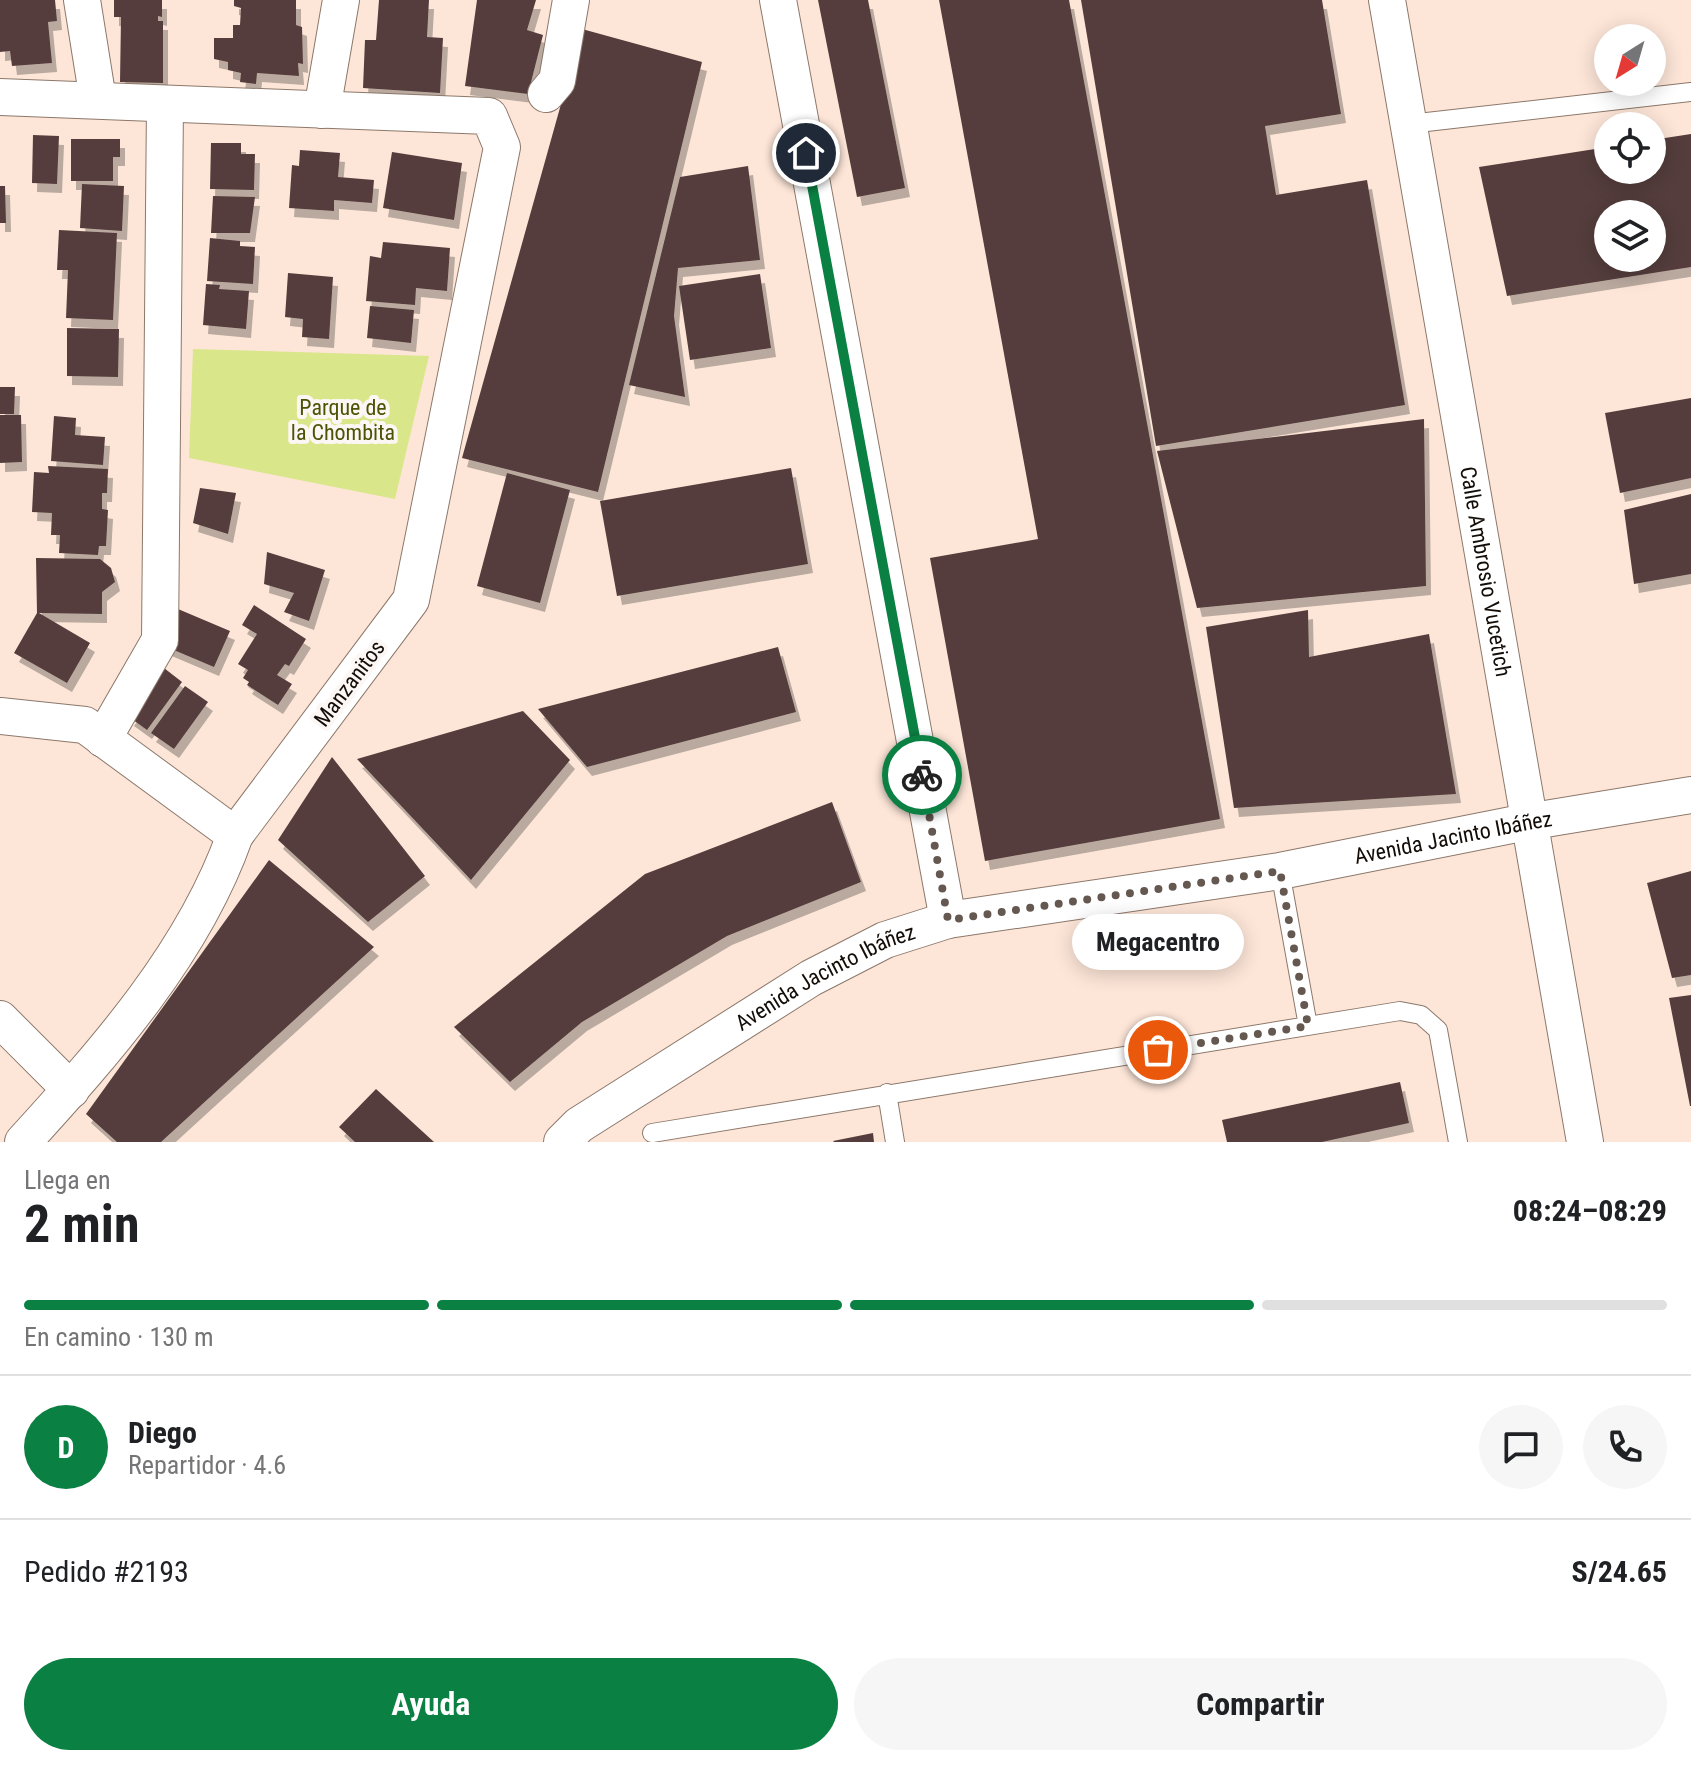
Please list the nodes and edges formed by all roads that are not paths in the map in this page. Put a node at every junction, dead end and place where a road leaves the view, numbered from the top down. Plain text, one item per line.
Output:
1 (82, 0) edge
2 (341, 0) edge
3 (571, 0) edge
4 (778, 0) edge
5 (1387, 0) edge
6 (1691, 92) edge
7 (546, 94) dead end
8 (0, 97) edge
9 (98, 100) junction
10 (165, 104) junction
11 (322, 110) junction
12 (1409, 124) junction
13 (0, 716) edge
14 (103, 739) junction
15 (1691, 795) edge
16 (1527, 822) junction
17 (235, 835) junction
18 (1280, 871) junction
19 (948, 920) junction
20 (0, 1019) edge
21 (1308, 1026) junction
22 (71, 1090) junction
23 (887, 1093) junction
24 (652, 1133) dead end
25 (23, 1142) edge
26 (562, 1142) edge
27 (895, 1142) edge
28 (1458, 1142) edge
29 (1585, 1142) edge

1 - 9 street
2 - 11 street
3 - 7 street
4 - 19 street
5 - 12 street, Calle Ambrosio Vucetich
6 - 12 lane
8 - 9 street
9 - 10 street
10 - 11 street
10 - 14 street
11 - 17 street, Manzanitos
12 - 16 street, Calle Ambrosio Vucetich
13 - 14 street
14 - 17 street
15 - 16 street, Avenida Jacinto Ibáñez
16 - 18 street, Avenida Jacinto Ibáñez
16 - 29 street, Calle Ambrosio Vucetich
17 - 22 street, Manzanitos
18 - 19 street, Avenida Jacinto Ibáñez
18 - 21 lane
19 - 26 street, Avenida Jacinto Ibáñez
20 - 22 street
21 - 23 lane
21 - 28 lane
22 - 25 street, Manzanitos
23 - 24 lane
23 - 27 lane

